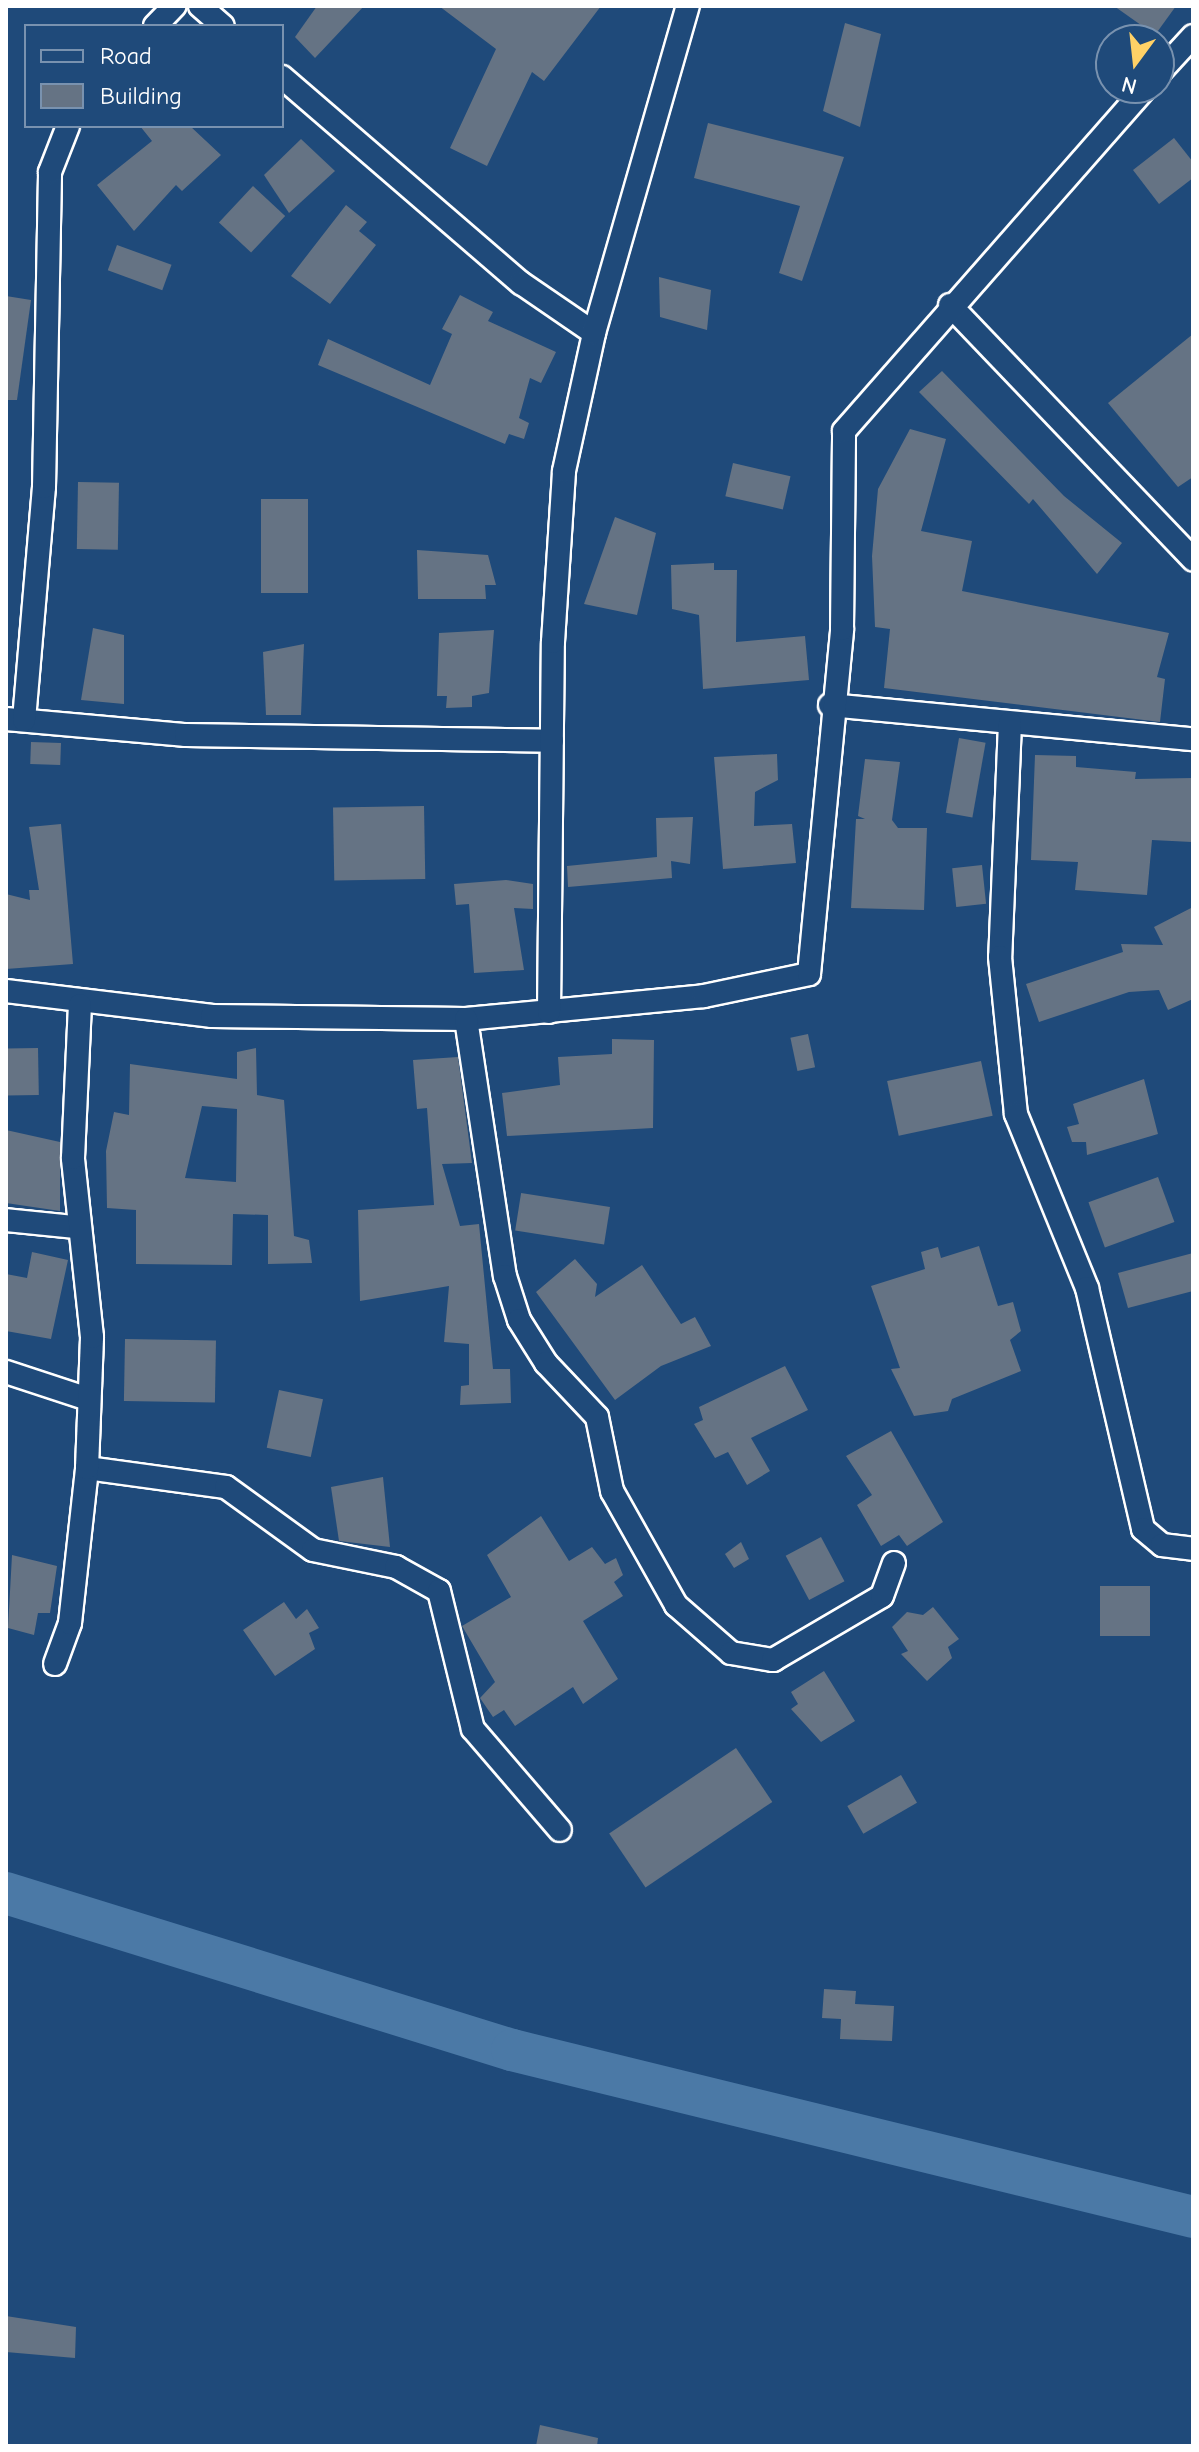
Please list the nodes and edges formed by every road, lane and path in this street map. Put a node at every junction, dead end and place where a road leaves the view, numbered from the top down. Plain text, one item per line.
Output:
1 (174, 6) edge
2 (200, 6) edge
3 (688, 6) edge
4 (157, 24) edge
5 (221, 24) edge
6 (1193, 36) edge
7 (1175, 56) edge
8 (284, 79) edge
9 (1131, 104) edge
10 (67, 128) edge
11 (950, 305) junction
12 (594, 333) junction
13 (1193, 559) edge
14 (830, 705) junction
15 (15, 720) edge
16 (1010, 723) junction
17 (1193, 739) edge
18 (552, 741) junction
19 (6, 991) edge
20 (80, 1005) junction
21 (549, 1012) junction
22 (466, 1019) junction
23 (6, 1220) edge
24 (75, 1227) junction
25 (6, 1372) edge
26 (88, 1399) junction
27 (87, 1468) junction
28 (1193, 1549) edge
29 (894, 1563) dead end
30 (55, 1664) dead end
31 (560, 1830) dead end

1 - 4 street
2 - 5 street
3 - 12 street
6 - 7 street
8 - 12 street
9 - 11 street
10 - 15 street
11 - 13 street
11 - 14 street
12 - 18 street
14 - 16 street
14 - 21 street
15 - 18 street
16 - 17 street
16 - 28 street
18 - 21 street
19 - 20 street
20 - 22 street
20 - 24 street
21 - 22 street
22 - 29 street
23 - 24 street
24 - 26 street
25 - 26 street
26 - 27 street
27 - 30 street
27 - 31 street

